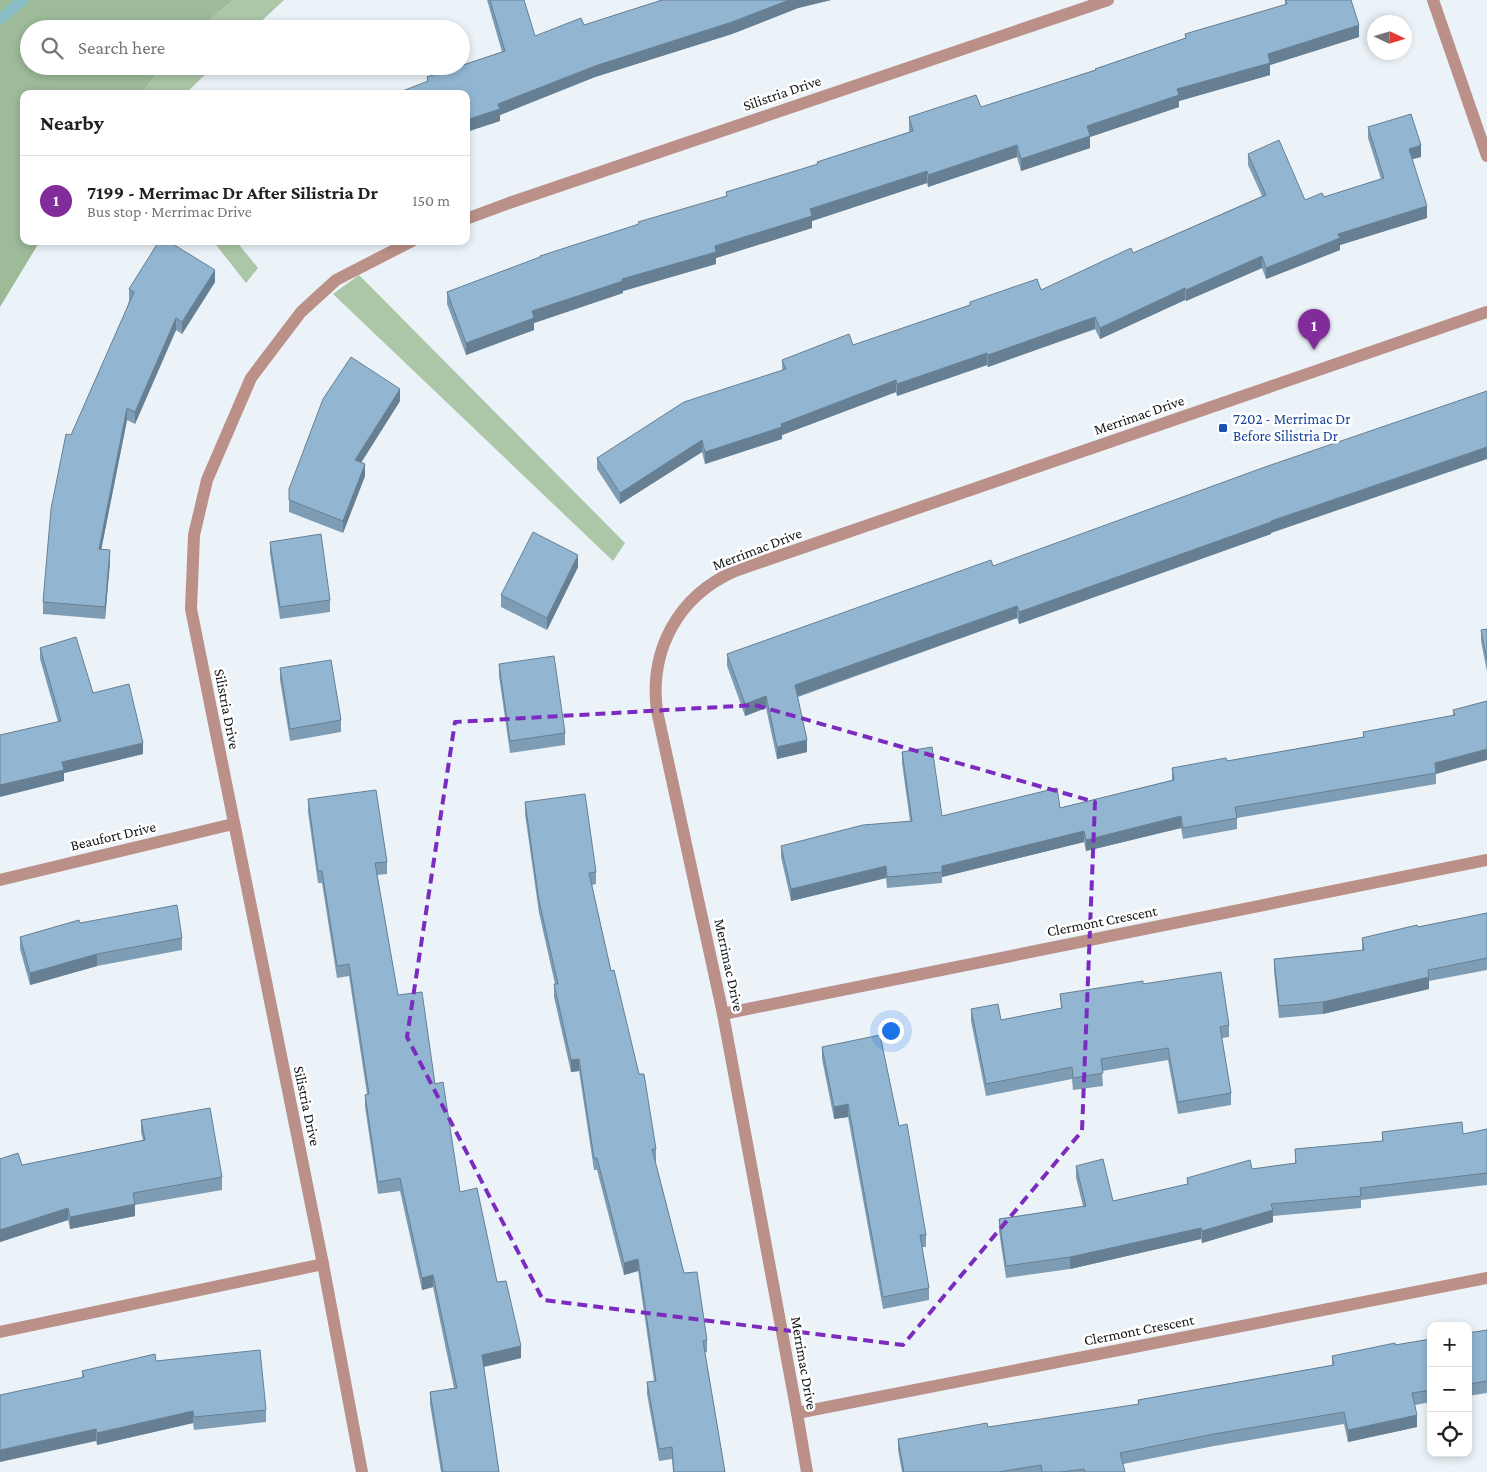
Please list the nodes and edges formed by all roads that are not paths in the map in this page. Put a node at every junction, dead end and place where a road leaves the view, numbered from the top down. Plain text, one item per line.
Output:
1 (1108, 0) edge
2 (1433, 0) edge
3 (1487, 156) edge
4 (470, 218) edge
5 (404, 245) edge
6 (1487, 312) edge
7 (233, 824) junction
8 (1487, 860) edge
9 (0, 880) edge
10 (723, 1014) junction
11 (323, 1264) junction
12 (1487, 1278) edge
13 (0, 1332) edge
14 (797, 1413) junction
15 (362, 1472) edge
16 (807, 1472) edge

1 - 4 street, Silistria Drive
2 - 3 street
5 - 7 street, Silistria Drive
6 - 10 street, Merrimac Drive
7 - 9 street, Beaufort Drive
7 - 11 street, Silistria Drive
8 - 10 street, Clermont Crescent
10 - 14 street, Merrimac Drive
11 - 13 street
11 - 15 street, Silistria Drive
12 - 14 street, Clermont Crescent
14 - 16 street, Merrimac Drive

